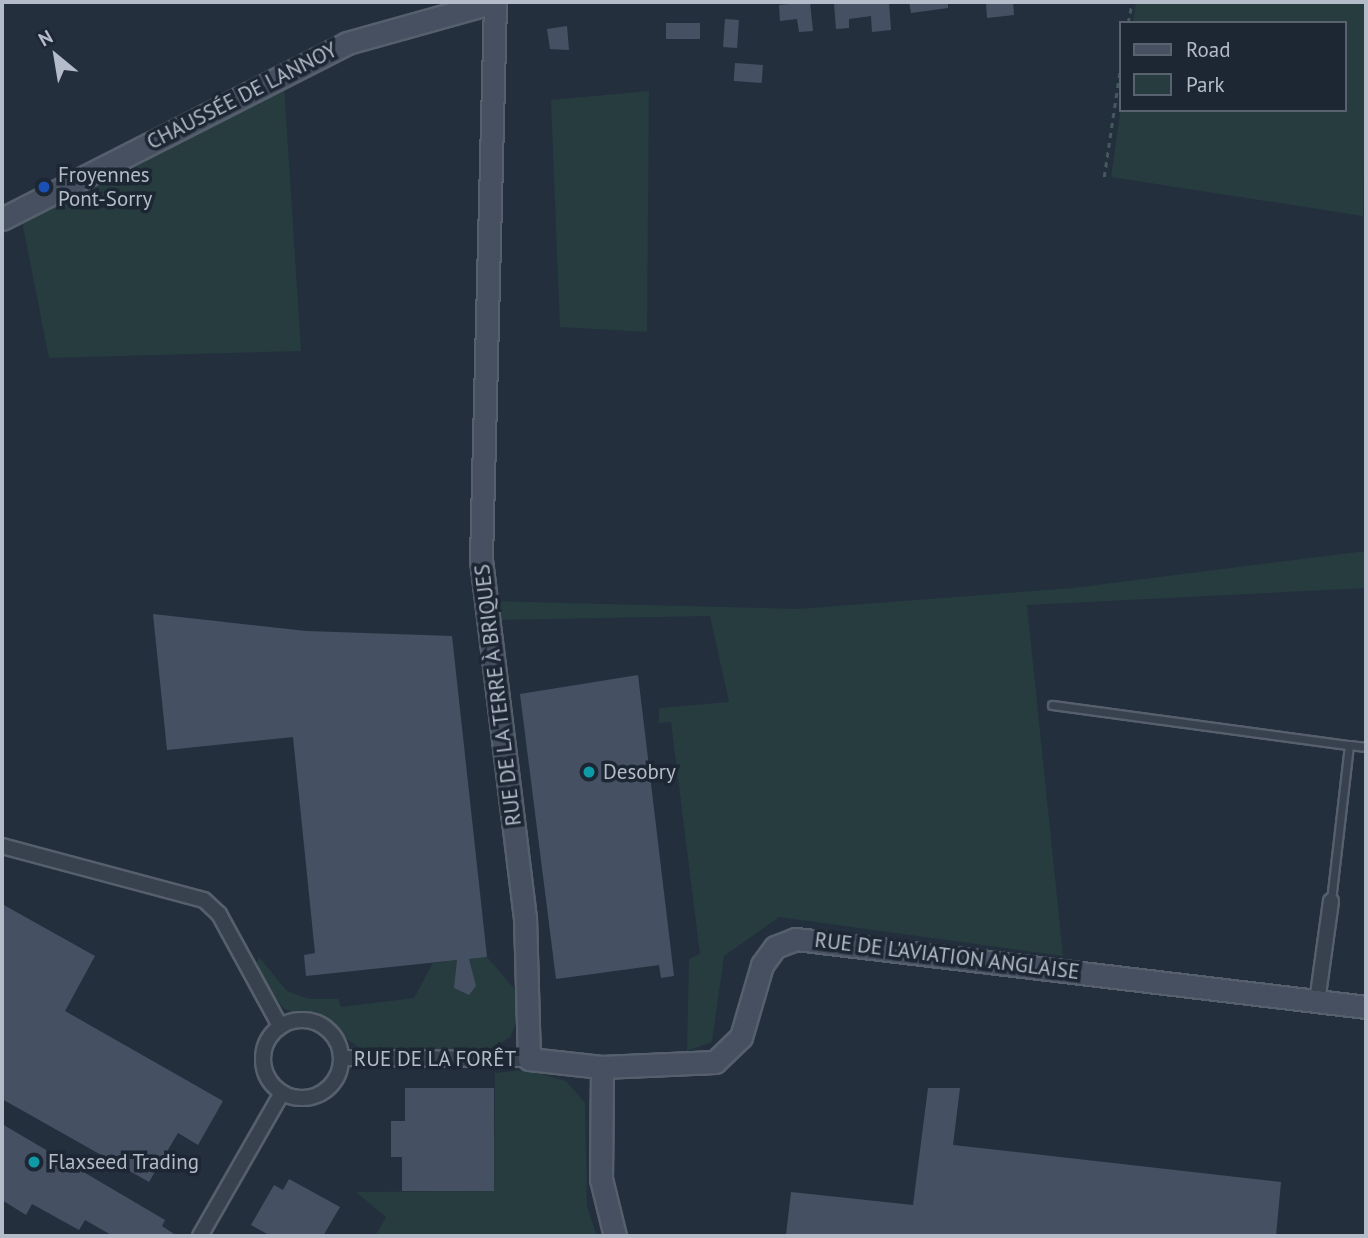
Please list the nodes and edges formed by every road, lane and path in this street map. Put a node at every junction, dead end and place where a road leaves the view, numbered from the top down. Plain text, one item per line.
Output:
1 (495, 2) edge
2 (1132, 2) edge
3 (1128, 21) edge
4 (1120, 70) edge
5 (1104, 177) dead end
6 (1366, 207) edge
7 (2, 219) edge
8 (1366, 226) edge
9 (1052, 705) dead end
10 (1349, 745) junction
11 (1366, 747) edge
12 (2, 846) edge
13 (1331, 901) joint
14 (1317, 1002) junction
15 (1366, 1007) edge
16 (280, 1026) junction
17 (341, 1058) junction
18 (529, 1059) junction
19 (601, 1067) junction
20 (282, 1093) junction
21 (200, 1236) edge
22 (615, 1236) edge

1 - 7 main road, CHAUSSÉE DE LANNOY
1 - 18 main road, RUE DE LA TERRE À BRIQUES
2 - 3 path
4 - 5 path
6 - 8 path
9 - 10 lane
10 - 11 lane
10 - 13 lane
12 - 16 street
13 - 14 street
14 - 15 main road, RUE DE L'AVIATION ANGLAISE
14 - 19 main road, RUE DE L'AVIATION ANGLAISE
16 - 17 street
16 - 20 street
17 - 18 street, RUE DE LA FORÊT
17 - 20 street
18 - 19 main road
19 - 22 main road
20 - 21 street

